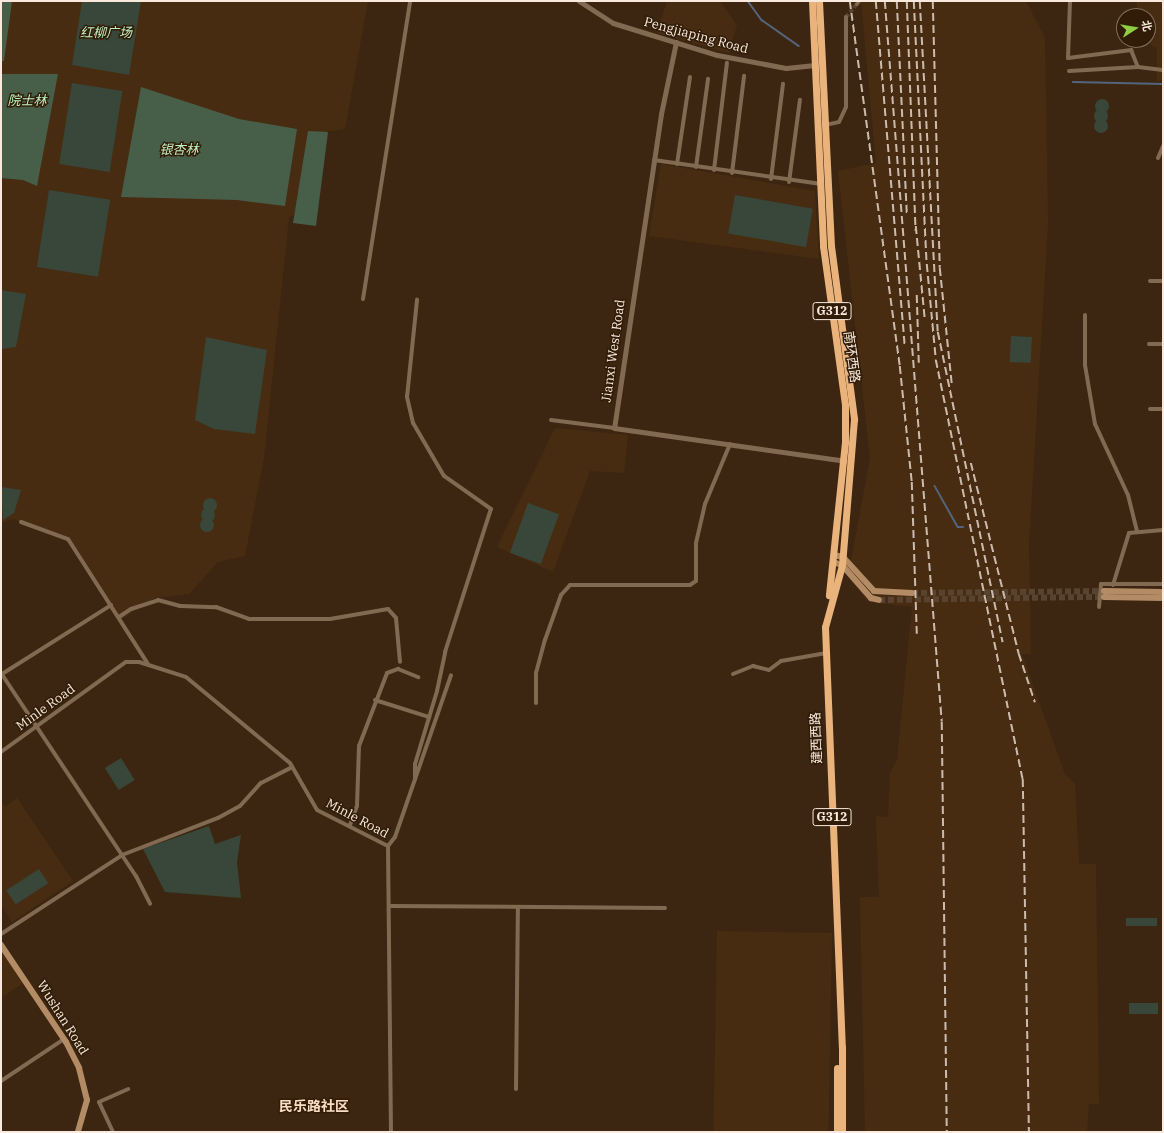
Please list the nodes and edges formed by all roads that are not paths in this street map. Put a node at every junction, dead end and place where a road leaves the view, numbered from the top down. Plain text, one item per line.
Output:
1 (410, 1) edge
2 (579, 1) edge
3 (812, 1) edge
4 (819, 1) edge
5 (1070, 1) edge
6 (846, 17) tunnel mouth
7 (676, 42) junction
8 (727, 63) dead end
9 (815, 65) junction
10 (1138, 67) junction
11 (1069, 70) dead end
12 (1163, 70) edge
13 (744, 76) dead end
14 (690, 77) dead end
15 (708, 79) dead end
16 (783, 84) dead end
17 (800, 100) dead end
18 (825, 125) junction
19 (1163, 146) edge
20 (1158, 158) dead end
21 (654, 160) junction
22 (677, 164) junction
23 (696, 167) junction
24 (714, 170) junction
25 (732, 173) junction
26 (771, 179) junction
27 (789, 182) junction
28 (823, 184) junction
29 (1150, 281) dead end
30 (1163, 281) edge
31 (363, 299) dead end
32 (417, 300) dead end
33 (1086, 315) dead end
34 (1149, 344) dead end
35 (1163, 344) edge
36 (1163, 409) edge
37 (1150, 410) dead end
38 (551, 420) dead end
39 (614, 428) junction
40 (730, 444) junction
41 (842, 460) junction
42 (851, 462) junction
43 (21, 522) dead end
44 (1137, 530) junction
45 (1163, 530) edge
46 (843, 557) junction
47 (833, 558) junction
48 (842, 565) junction
49 (1163, 584) edge
50 (1113, 585) junction
51 (1163, 592) edge
52 (912, 593) tunnel mouth
53 (1163, 598) edge
54 (879, 600) tunnel mouth
55 (111, 605) junction
56 (1099, 607) dead end
57 (119, 617) junction
58 (826, 619) junction
59 (826, 653) junction
60 (400, 662) dead end
61 (149, 664) junction
62 (1, 673) edge
63 (733, 674) dead end
64 (450, 675) dead end
65 (418, 677) dead end
66 (375, 700) junction
67 (536, 703) dead end
68 (429, 716) junction
69 (37, 728) junction
70 (1, 752) edge
71 (292, 767) junction
72 (415, 779) junction
73 (350, 825) junction
74 (388, 846) junction
75 (122, 855) junction
76 (150, 904) dead end
77 (391, 906) junction
78 (518, 907) junction
79 (665, 908) dead end
80 (1, 934) edge
81 (1, 945) edge
82 (841, 1015) junction
83 (64, 1039) junction
84 (1, 1081) edge
85 (128, 1089) dead end
86 (516, 1089) dead end
87 (78, 1132) edge
88 (113, 1132) edge
89 (391, 1132) edge
90 (837, 1132) edge
91 (842, 1132) edge

1 - 31 street
2 - 7 street, Pengjiaping Road
3 - 9 highway, 南环西路 / G312
4 - 18 highway, 南环西路 / G312
5 - 10 street
6 - 18 street
7 - 9 street, Pengjiaping Road
7 - 21 street, Jianxi West Road
8 - 24 street
9 - 28 highway, 南环西路 / G312
10 - 11 street
10 - 12 street
13 - 25 street
14 - 22 street
15 - 23 street
16 - 26 street
17 - 27 street
18 - 28 highway, 南环西路 / G312
19 - 20 street
21 - 22 street
21 - 39 street, Jianxi West Road
22 - 23 street
23 - 24 street
24 - 25 street
25 - 26 street
26 - 27 street
27 - 28 street
28 - 41 highway, 南环西路 / G312
28 - 42 highway, 南环西路 / G312
29 - 30 street
32 - 68 street
33 - 44 street
34 - 35 street
36 - 37 street
38 - 39 street
39 - 40 street
40 - 41 street
40 - 67 street
41 - 42 street
41 - 47 highway, 南环西路 / G312
42 - 46 highway, 建西西路 / G312
43 - 55 street
44 - 45 street
44 - 50 street
46 - 47 main road
46 - 48 highway, 建西西路 / G312
46 - 52 main road
47 - 48 main road
47 - 58 highway, 南环西路 / G312
48 - 54 main road
48 - 58 highway, 建西西路 / G312
49 - 50 street
50 - 56 street
51 - 53 main road
55 - 57 street
55 - 62 street
57 - 60 street
57 - 61 street
58 - 59 highway, 建西西路 / G312
59 - 63 street
59 - 82 highway, 建西西路 / G312
61 - 69 street, Minle Road
61 - 71 street, Minle Road
62 - 69 street
64 - 72 street
65 - 66 street
66 - 68 street
66 - 73 street
68 - 72 street
69 - 70 street, Minle Road
69 - 75 street
71 - 73 street, Minle Road
71 - 75 street
72 - 74 street
73 - 74 street, Minle Road
74 - 77 street, Minle Road
75 - 76 street
75 - 80 street
77 - 78 street
77 - 89 street, Minle Road
78 - 79 street
78 - 86 street
81 - 83 main road, Wushan Road
82 - 90 highway, G312
82 - 91 highway, G312
83 - 84 street
83 - 87 main road, Wushan Road
85 - 88 street

